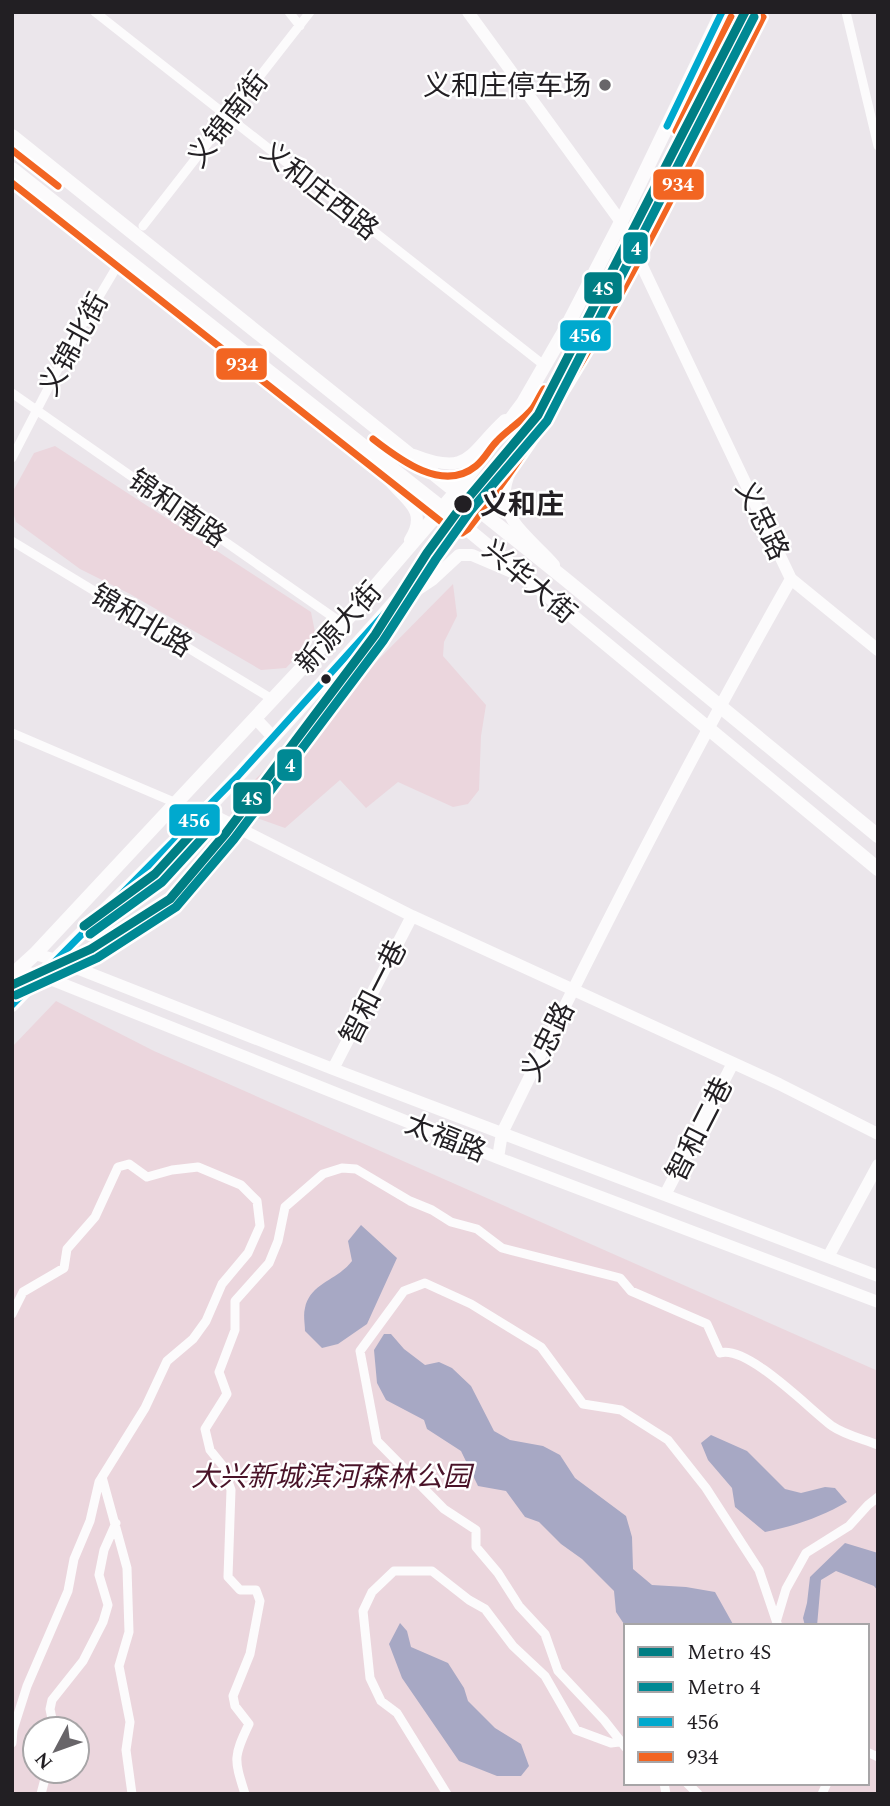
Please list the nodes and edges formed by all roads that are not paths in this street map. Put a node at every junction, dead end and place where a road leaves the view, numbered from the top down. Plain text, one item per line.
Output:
1 (95, 12) edge
2 (289, 12) edge
3 (310, 12) edge
4 (468, 12) edge
5 (722, 12) edge
6 (754, 12) edge
7 (846, 12) edge
8 (299, 26) junction
9 (228, 118) junction
10 (12, 136) edge
11 (878, 146) edge
12 (12, 169) edge
13 (621, 222) junction
14 (143, 226) dead end
15 (633, 249) junction
16 (116, 268) dead end
17 (545, 366) junction
18 (12, 393) edge
19 (523, 402) junction
20 (37, 408) junction
21 (522, 440) junction
22 (367, 448) junction
23 (405, 452) junction
24 (12, 458) edge
25 (456, 492) junction
26 (474, 506) junction
27 (442, 508) junction
28 (460, 523) junction
29 (12, 541) edge
30 (389, 570) junction
31 (526, 578) junction
32 (565, 579) junction
33 (791, 579) junction
34 (387, 610) junction
35 (343, 624) junction
36 (878, 650) edge
37 (272, 699) junction
38 (720, 704) junction
39 (255, 718) junction
40 (708, 729) junction
41 (12, 733) edge
42 (273, 737) junction
43 (176, 803) junction
44 (205, 811) junction
45 (878, 836) edge
46 (878, 870) edge
47 (412, 916) junction
48 (35, 954) junction
49 (56, 960) junction
50 (14, 973) edge
51 (40, 975) junction
52 (572, 990) junction
53 (12, 1005) edge
54 (733, 1063) junction
55 (333, 1069) junction
56 (502, 1133) junction
57 (878, 1134) edge
58 (498, 1158) junction
59 (878, 1165) edge
60 (666, 1195) junction
61 (828, 1257) junction
62 (878, 1276) edge
63 (878, 1301) edge
64 (12, 1314) edge
65 (878, 1445) edge
66 (102, 1477) junction
67 (878, 1497) edge
68 (116, 1523) junction
69 (777, 1622) edge
70 (51, 1715) edge
71 (12, 1743) edge
72 (622, 1745) edge
73 (132, 1794) edge
74 (245, 1794) edge
75 (447, 1794) edge

1 - 9 street, 义和庄西路
2 - 8 street
3 - 8 street, 义锦南街
4 - 13 street, 义忠路
5 - 13 main road, 新源大街
6 - 15 main road
7 - 11 street
8 - 9 street, 义锦南街
9 - 14 street, 义锦南街
9 - 17 street, 义和庄西路
10 - 23 main road, 兴华大街
12 - 22 main road, 兴华大街
13 - 15 street, 义忠路
13 - 17 main road, 新源大街
15 - 21 main road
15 - 33 street, 义忠路
16 - 20 street, 义锦北街
17 - 19 main road, 新源大街
18 - 20 street, 锦和南路
19 - 23 street
19 - 25 main road, 新源大街
20 - 24 street, 义锦北街
20 - 35 street, 锦和南路
21 - 26 main road
21 - 32 street
22 - 27 main road, 兴华大街
22 - 30 street
23 - 25 main road, 兴华大街
25 - 26 main road, 兴华大街
25 - 27 main road, 新源大街
26 - 28 main road
26 - 32 main road, 兴华大街
27 - 28 main road, 兴华大街
27 - 30 main road, 新源大街
28 - 31 main road, 兴华大街
28 - 34 main road
29 - 37 street, 锦和北路
30 - 35 main road, 新源大街
31 - 34 street
31 - 40 main road, 兴华大街
32 - 38 main road, 兴华大街
33 - 36 street
33 - 38 street, 义忠路
34 - 42 main road
35 - 37 main road, 新源大街
37 - 39 main road, 新源大街
38 - 40 street, 义忠路
38 - 45 main road, 兴华大街
39 - 42 street
39 - 43 main road, 新源大街
40 - 46 main road, 兴华大街
40 - 52 street, 义忠路
41 - 43 street
42 - 44 main road
43 - 48 main road, 新源大街
44 - 47 street
44 - 49 main road
47 - 52 street
47 - 55 street, 智和一巷
48 - 49 street, 太福路
48 - 50 main road, 新源大街
49 - 51 main road
49 - 55 street, 太福路
50 - 51 street, 太福路
51 - 53 main road
51 - 58 street, 太福路
52 - 54 street
52 - 56 street, 义忠路
54 - 57 street
54 - 60 street, 智和二巷
55 - 56 street, 太福路
56 - 58 street, 义忠路
56 - 60 street, 太福路
58 - 63 street, 太福路
59 - 61 street
60 - 61 street, 太福路
61 - 62 street, 太福路
64 - 66 street
65 - 74 street
66 - 68 street
66 - 71 street
67 - 69 street
68 - 70 street
68 - 73 street
69 - 72 street
72 - 75 street

